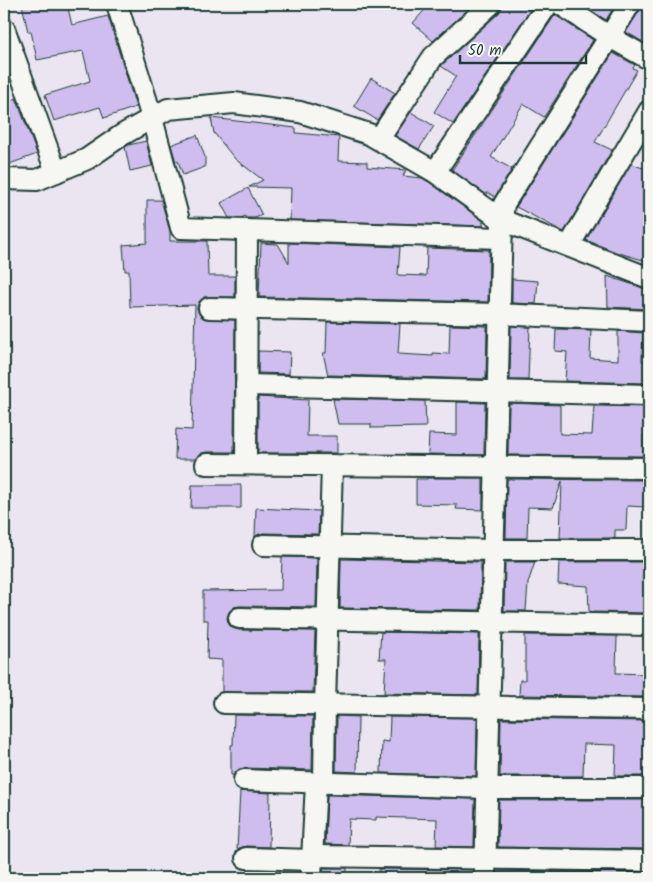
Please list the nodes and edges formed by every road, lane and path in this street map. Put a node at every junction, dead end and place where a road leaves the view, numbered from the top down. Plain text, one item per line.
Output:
1 (117, 4) edge
2 (491, 4) edge
3 (548, 4) edge
4 (560, 4) edge
5 (630, 4) edge
6 (4, 28) edge
7 (610, 36) junction
8 (649, 59) edge
9 (649, 111) edge
10 (152, 118) junction
11 (379, 139) junction
12 (56, 172) junction
13 (435, 172) junction
14 (4, 179) edge
15 (502, 229) junction
16 (247, 230) junction
17 (569, 246) junction
18 (647, 271) edge
19 (209, 308) dead end
20 (247, 309) junction
21 (499, 314) junction
22 (649, 321) edge
23 (246, 385) junction
24 (497, 391) junction
25 (649, 395) edge
26 (206, 464) dead end
27 (246, 464) junction
28 (332, 465) junction
29 (495, 466) junction
30 (649, 468) edge
31 (263, 545) dead end
32 (329, 546) junction
33 (493, 550) junction
34 (649, 550) edge
35 (239, 618) dead end
36 (327, 620) junction
37 (491, 623) junction
38 (649, 626) edge
39 (224, 703) dead end
40 (324, 705) junction
41 (489, 707) junction
42 (649, 709) edge
43 (244, 780) dead end
44 (320, 783) junction
45 (487, 788) junction
46 (649, 788) edge
47 (246, 858) dead end
48 (649, 861) edge
49 (312, 865) edge
50 (485, 868) edge

1 - 10 street
2 - 11 street
3 - 13 street
4 - 7 street
5 - 7 street
6 - 12 street
7 - 8 street
7 - 15 street
9 - 17 street
10 - 11 street
10 - 12 street
10 - 16 street
11 - 13 street
12 - 14 street
13 - 15 street
15 - 16 street
15 - 17 street
15 - 21 street
16 - 20 street
17 - 18 street
19 - 20 street
20 - 21 street
20 - 23 street
21 - 22 street
21 - 24 street
23 - 24 street
23 - 27 street
24 - 25 street
24 - 29 street
26 - 27 street
27 - 28 street
28 - 29 street
28 - 32 street
29 - 30 street
29 - 33 street
31 - 32 street
32 - 33 street
32 - 36 street
33 - 34 street
33 - 37 street
35 - 36 street
36 - 37 street
36 - 40 street
37 - 38 street
37 - 41 street
39 - 40 street
40 - 41 street
40 - 44 street
41 - 42 street
41 - 45 street
43 - 44 street
44 - 45 street
44 - 49 street
45 - 46 street
45 - 50 street
47 - 49 street
48 - 50 street
49 - 50 street

